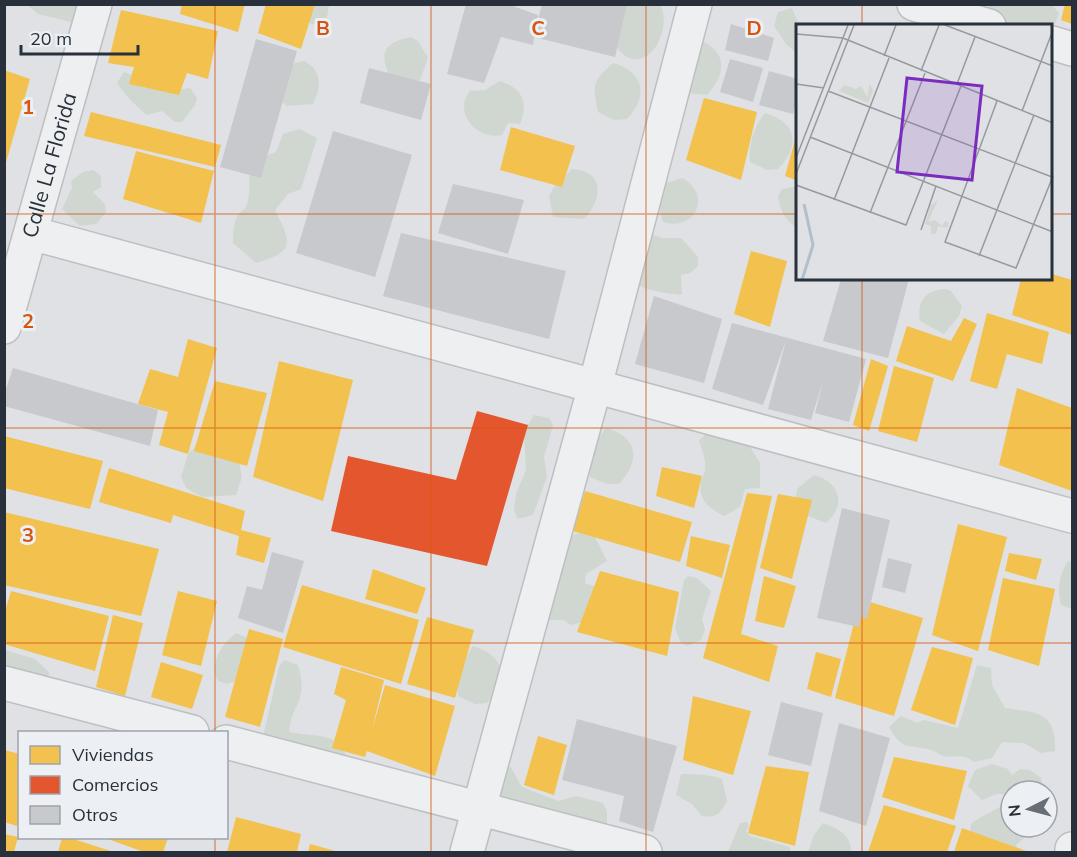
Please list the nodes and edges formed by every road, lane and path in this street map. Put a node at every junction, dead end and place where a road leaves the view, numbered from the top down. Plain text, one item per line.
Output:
1 (95, 4) edge
2 (695, 4) edge
3 (914, 4) edge
4 (982, 24) edge
5 (1053, 43) edge
6 (1072, 49) edge
7 (31, 233) junction
8 (9, 287) edge
9 (4, 327) edge
10 (595, 386) junction
11 (1072, 516) edge
12 (4, 683) edge
13 (188, 731) edge
14 (228, 743) edge
15 (478, 808) junction
16 (467, 852) edge
17 (645, 852) edge

1 - 7 street, Calle La Florida
2 - 10 street
3 - 4 street
5 - 6 street
7 - 8 street, Calle La Florida
7 - 10 street
8 - 9 street, Calle La Florida
10 - 11 street
10 - 15 street
12 - 13 street
14 - 15 street
15 - 16 street
15 - 17 street

